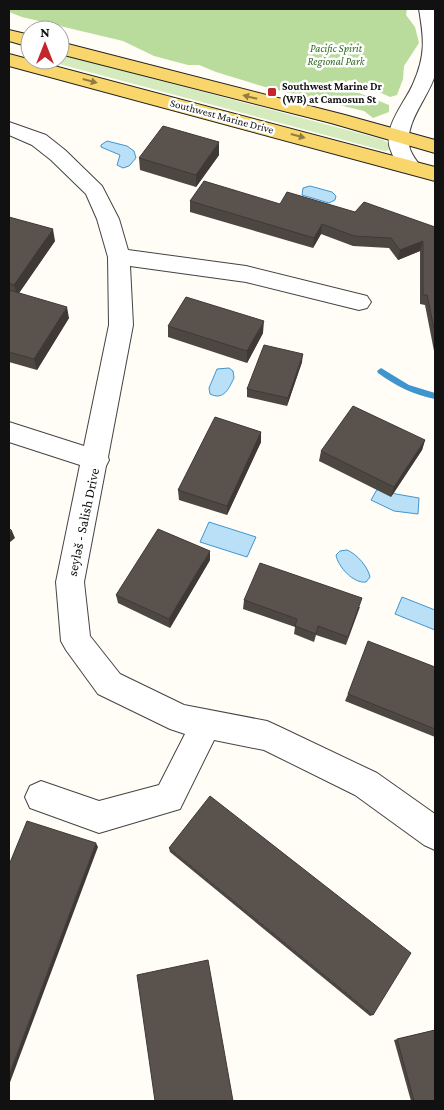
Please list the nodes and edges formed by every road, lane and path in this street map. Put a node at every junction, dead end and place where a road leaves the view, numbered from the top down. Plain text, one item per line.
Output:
1 (431, 16) edge
2 (70, 51) edge
3 (9, 60) edge
4 (429, 86) edge
5 (9, 128) edge
6 (399, 136) junction
7 (435, 147) edge
8 (410, 166) junction
9 (435, 174) edge
10 (119, 257) junction
11 (359, 302) dead end
12 (9, 432) edge
13 (96, 460) junction
14 (206, 725) junction
15 (41, 797) dead end
16 (435, 834) edge

1 - 4 street
6 -> 2 main road, Southwest Marine Drive
3 -> 8 main road, Southwest Marine Drive
4 - 6 street
5 - 10 street, seyləš - Salish Drive
6 - 7 main road, Southwest Marine Drive
6 - 8 street
8 - 9 main road, Southwest Marine Drive
10 - 11 street
10 - 13 street, seyləš - Salish Drive
12 - 13 street
13 - 14 street, seyləš - Salish Drive
14 - 15 street
14 - 16 street, seyləš - Salish Drive

